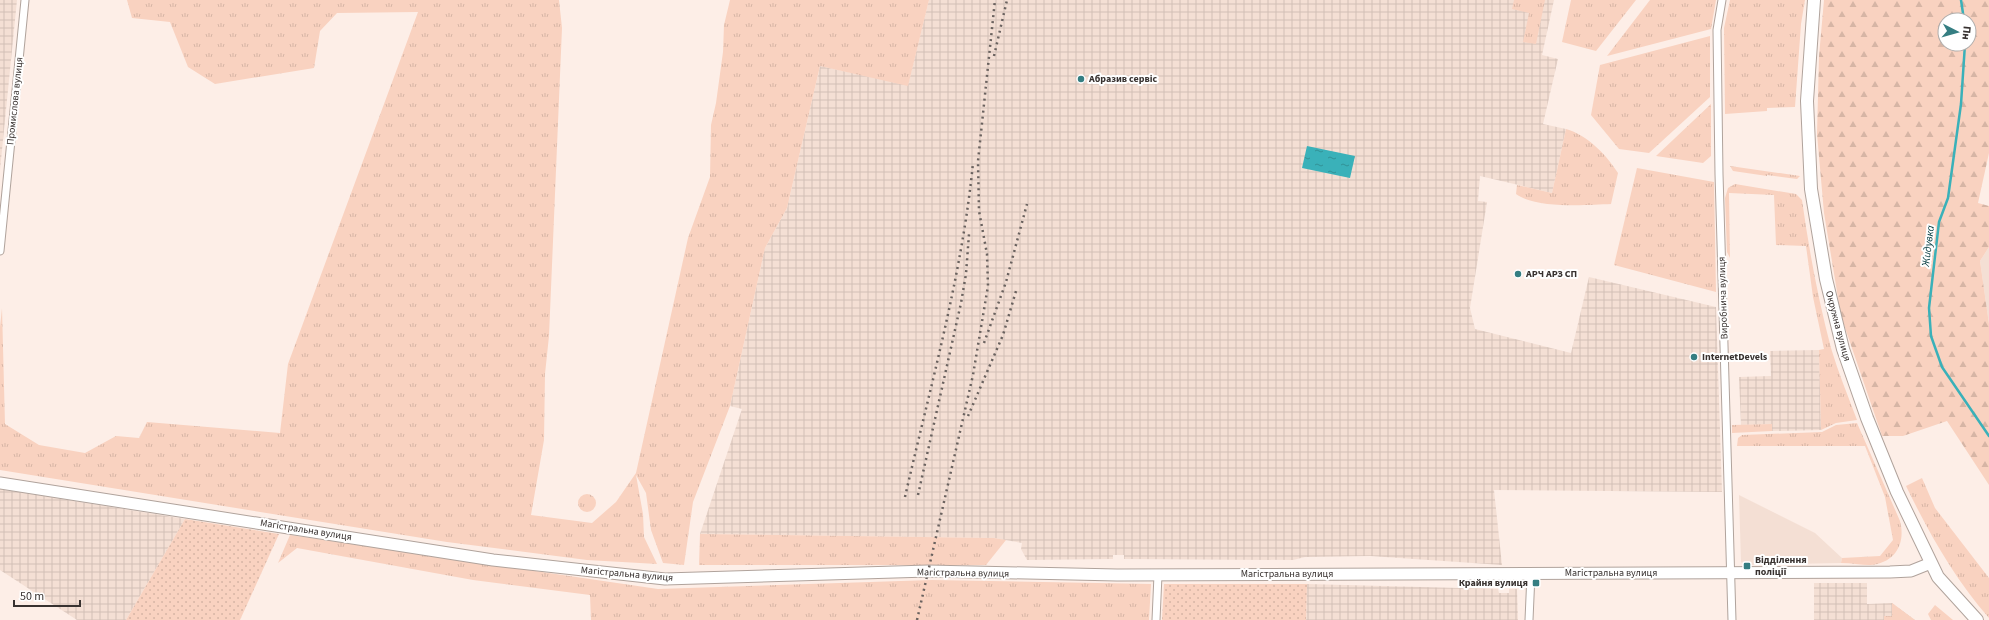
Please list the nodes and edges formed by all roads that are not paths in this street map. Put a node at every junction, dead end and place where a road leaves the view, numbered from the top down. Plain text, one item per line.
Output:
1 (26, 0) edge
2 (1722, 0) edge
3 (1814, 0) edge
4 (0, 251) edge
5 (0, 482) edge
6 (1931, 563) junction
7 (1731, 573) junction
8 (1531, 574) junction
9 (1158, 575) junction
10 (1156, 620) edge
11 (1529, 620) edge
12 (1732, 620) edge
13 (1977, 620) edge

1 - 4 street, Промислова вулиця
2 - 7 street, Виробнича вулиця
3 - 6 main road, Окружна вулиця
5 - 9 street, Магістральна вулиця
6 - 7 street, Магістральна вулиця
6 - 13 main road, Окружна вулиця
7 - 8 street, Магістральна вулиця
7 - 12 street, Виробнича вулиця
8 - 9 street, Магістральна вулиця
8 - 11 street
9 - 10 street

